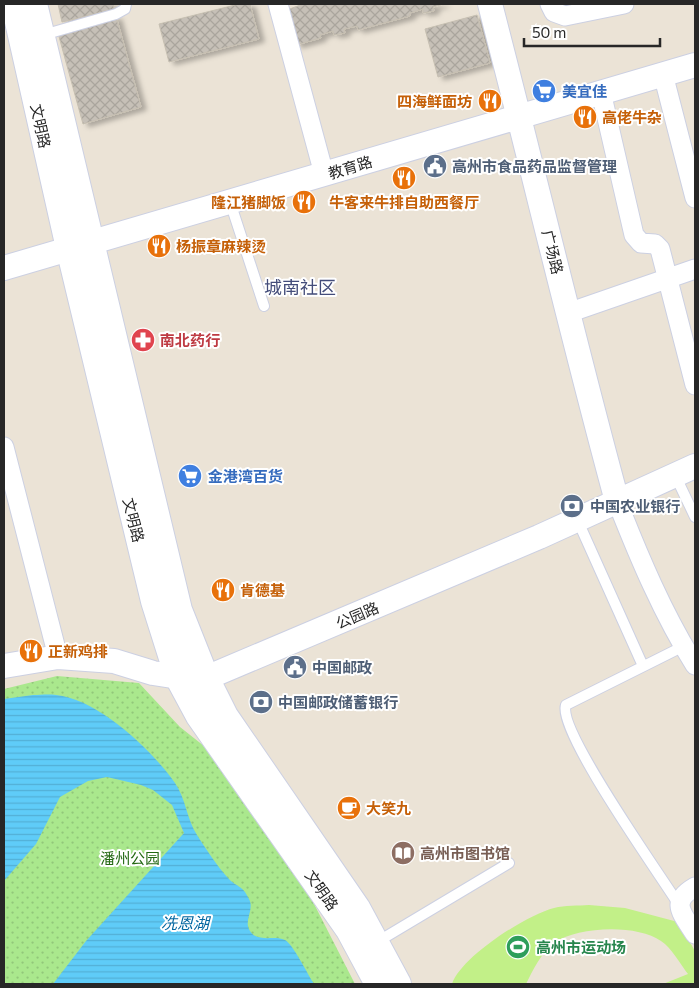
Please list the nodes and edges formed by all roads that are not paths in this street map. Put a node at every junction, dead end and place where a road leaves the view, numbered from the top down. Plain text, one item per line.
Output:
1 (14, 4) edge
2 (34, 4) edge
3 (126, 4) edge
4 (278, 4) edge
5 (490, 4) edge
6 (550, 4) edge
7 (624, 4) edge
8 (42, 35) junction
9 (695, 65) edge
10 (663, 74) junction
11 (601, 92) junction
12 (520, 116) junction
13 (324, 174) junction
14 (695, 198) edge
15 (230, 202) junction
16 (79, 246) junction
17 (4, 268) edge
18 (695, 269) edge
19 (667, 279) junction
20 (264, 306) dead end
21 (568, 313) junction
22 (695, 385) edge
23 (4, 447) edge
24 (685, 471) edge
25 (617, 501) junction
26 (695, 517) edge
27 (578, 519) junction
28 (687, 641) edge
29 (58, 656) junction
30 (695, 665) edge
31 (4, 666) edge
32 (643, 666) junction
33 (178, 677) junction
34 (206, 678) junction
35 (509, 863) dead end
36 (695, 887) edge
37 (679, 905) junction
38 (695, 934) edge
39 (377, 942) junction
40 (378, 984) edge
41 (398, 984) edge

1 - 16 main road, 文明路
2 - 8 main road, 文明路
3 - 8 lane
4 - 13 street
5 - 12 street, 广场路
6 - 7 street
8 - 16 main road, 文明路
9 - 10 street, 教育路
10 - 11 street, 教育路
10 - 14 street
11 - 12 street, 教育路
11 - 19 street
12 - 13 street, 教育路
12 - 21 street, 广场路
13 - 15 street, 教育路
15 - 16 street, 教育路
15 - 20 lane
16 - 17 street, 教育路
16 - 33 main road, 文明路
16 - 34 main road, 文明路
18 - 19 street
19 - 21 street
19 - 22 street
21 - 25 street, 广场路
23 - 29 street
24 - 25 street, 公园路
24 - 26 lane
25 - 27 street, 公园路
25 - 28 street
27 - 32 lane
27 - 34 street, 公园路
28 - 30 street
28 - 32 lane
29 - 31 street, 公园路
29 - 33 street, 公园路
32 - 37 lane
33 - 34 street, 公园路
33 - 40 main road, 文明路
34 - 39 main road, 文明路
35 - 39 lane
36 - 37 street
37 - 38 street
39 - 41 main road, 文明路

